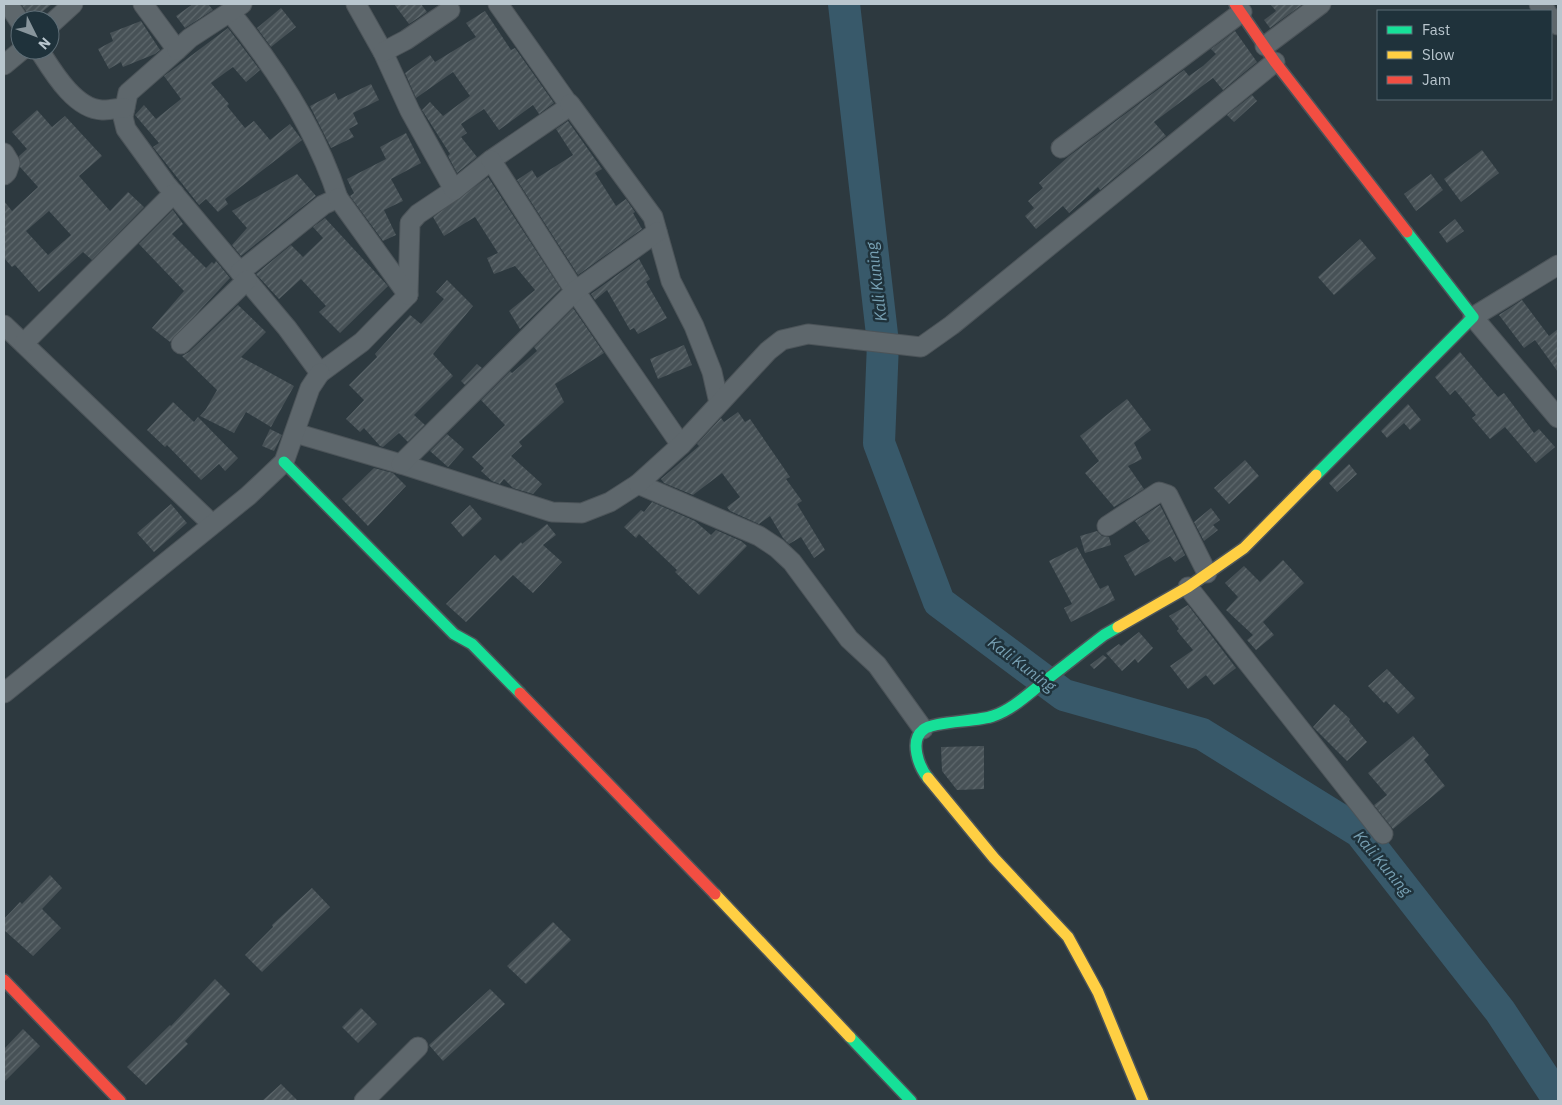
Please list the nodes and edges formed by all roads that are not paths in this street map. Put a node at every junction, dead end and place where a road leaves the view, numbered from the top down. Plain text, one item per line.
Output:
1 (73, 4) edge
2 (143, 4) edge
3 (356, 4) edge
4 (498, 4) edge
5 (1321, 4) edge
6 (236, 8) edge
7 (1238, 8) edge
8 (450, 10) dead end
9 (60, 16) edge
10 (1265, 46) junction
11 (177, 50) junction
12 (383, 52) junction
13 (46, 60) edge
14 (1275, 62) junction
15 (570, 104) junction
16 (125, 108) junction
17 (1061, 148) dead end
18 (4, 153) edge
19 (491, 160) junction
20 (4, 175) edge
21 (454, 190) junction
22 (174, 193) junction
23 (338, 198) junction
24 (657, 232) junction
25 (1556, 269) edge
26 (243, 276) junction
27 (575, 291) junction
28 (408, 295) junction
29 (1473, 317) junction
30 (4, 325) edge
31 (24, 343) junction
32 (181, 344) dead end
33 (320, 373) junction
34 (719, 404) junction
35 (1558, 418) edge
36 (295, 433) junction
37 (681, 444) junction
38 (284, 462) junction
39 (401, 464) junction
40 (638, 484) junction
41 (212, 524) junction
42 (1107, 526) dead end
43 (1207, 573) junction
44 (1188, 587) junction
45 (4, 693) edge
46 (923, 729) junction
47 (1384, 834) dead end
48 (4, 980) edge
49 (418, 1047) dead end
50 (120, 1101) edge
51 (364, 1101) edge
52 (911, 1101) edge
53 (1143, 1101) edge

1 - 9 street
2 - 11 street
3 - 12 street
4 - 15 street
5 - 10 street
6 - 11 street
6 - 23 street
7 - 10 street
7 - 17 street
8 - 12 street
10 - 14 street
11 - 16 street
12 - 21 street
13 - 16 street
14 - 29 street
14 - 34 street
15 - 19 street
15 - 24 street
16 - 22 street
18 - 20 street
19 - 21 street
19 - 27 street
21 - 28 street
22 - 26 street
22 - 31 street
23 - 26 street
23 - 28 street
24 - 27 street
24 - 34 street
25 - 29 street
26 - 32 street
26 - 33 street
27 - 37 street
27 - 39 street
28 - 33 street
29 - 35 street
29 - 43 street
30 - 31 street
31 - 41 street
33 - 36 street
34 - 37 street
36 - 38 street
36 - 39 street
37 - 40 street
38 - 41 street
38 - 52 street
39 - 40 street
40 - 46 street
41 - 45 street
42 - 43 street
43 - 44 street
44 - 46 street
44 - 47 street
46 - 53 street
48 - 50 street
49 - 51 street

